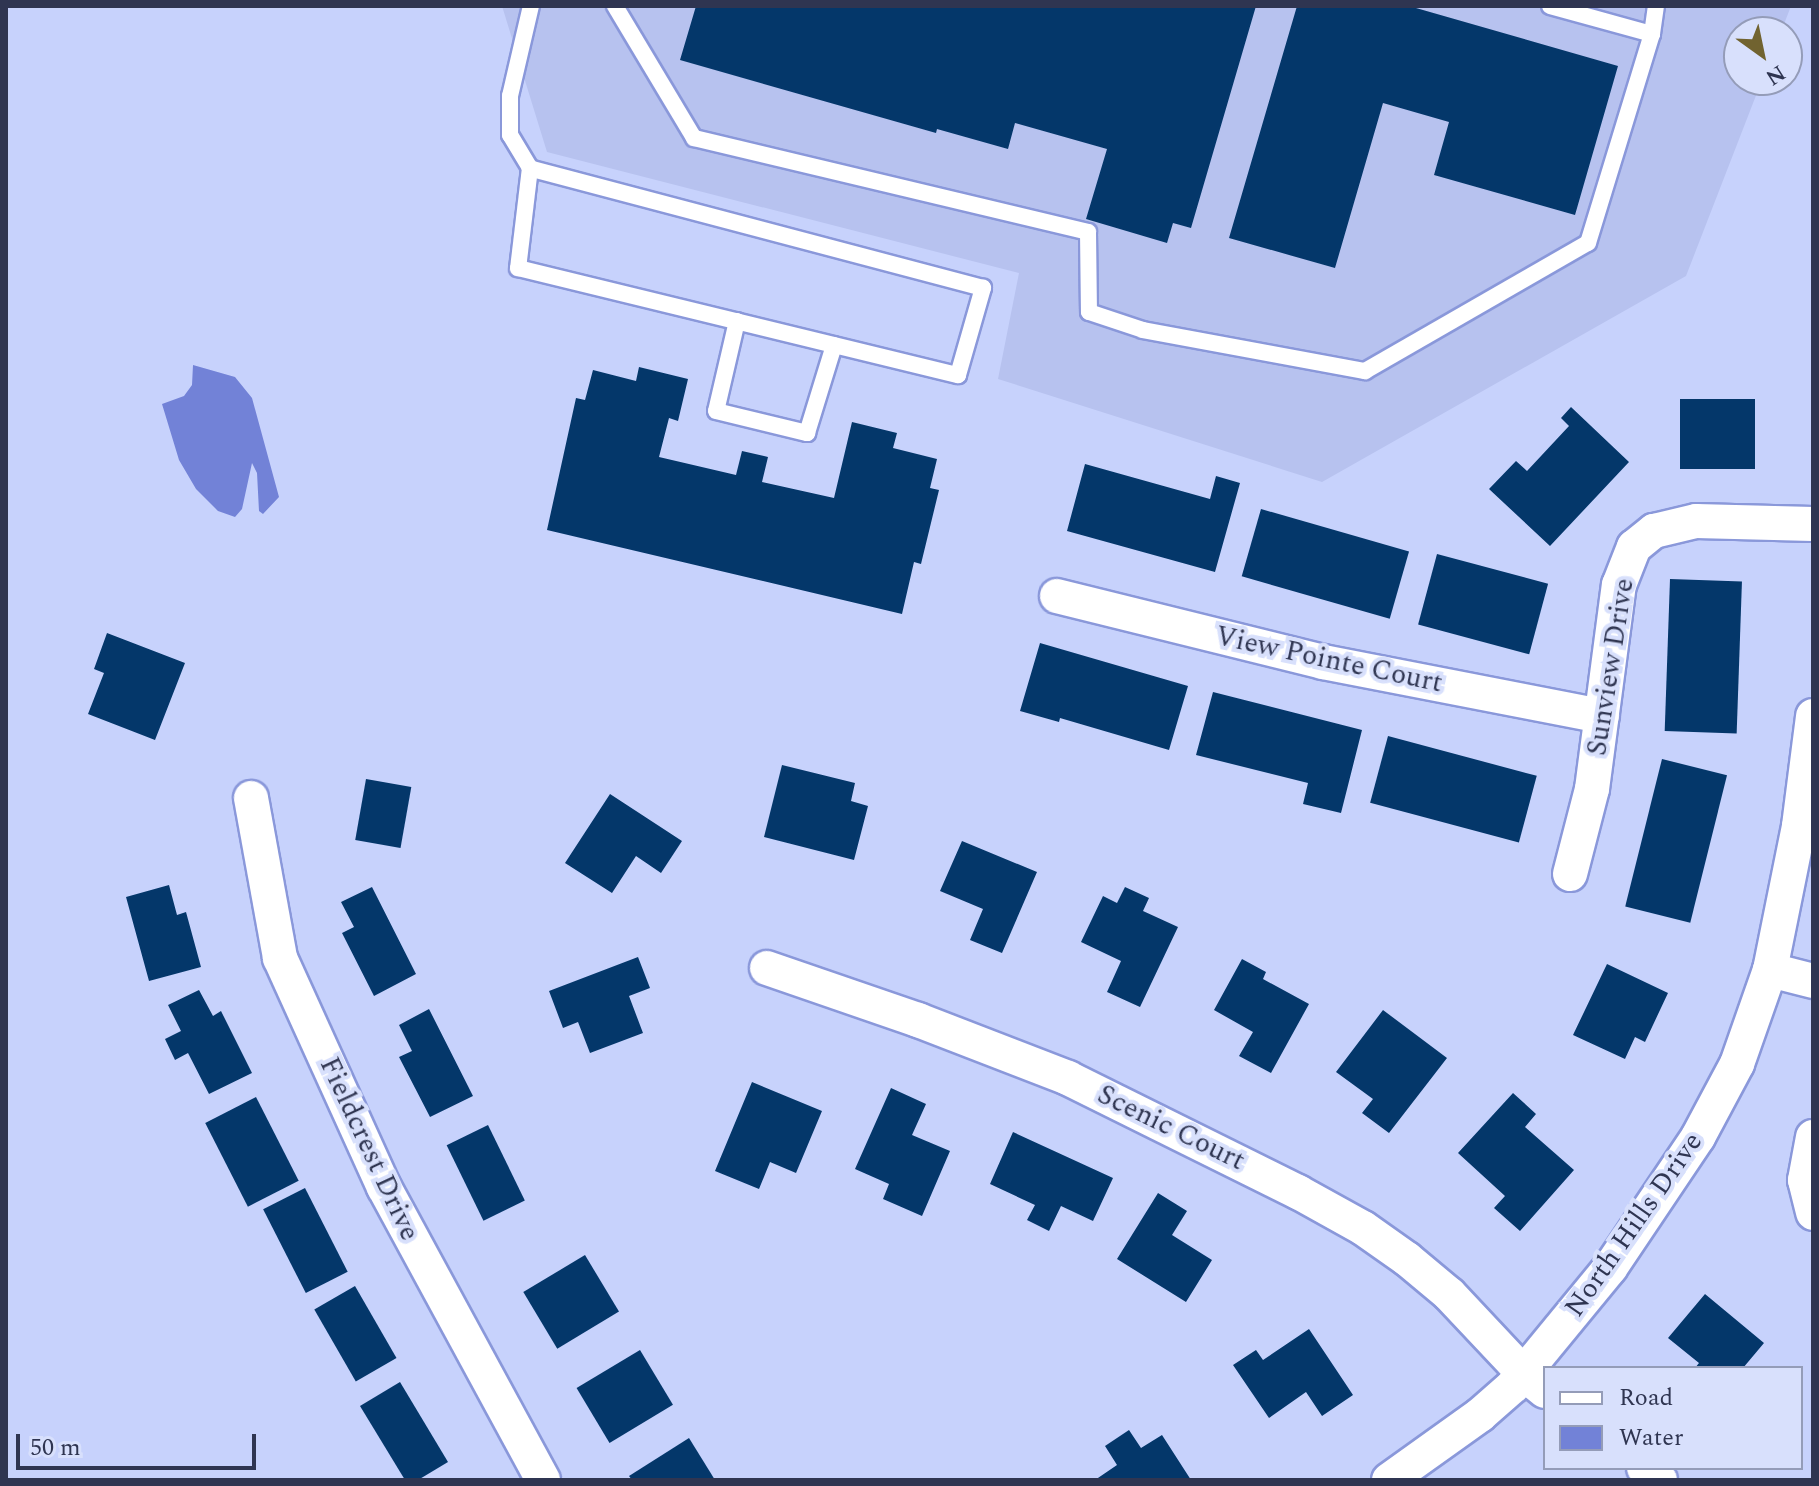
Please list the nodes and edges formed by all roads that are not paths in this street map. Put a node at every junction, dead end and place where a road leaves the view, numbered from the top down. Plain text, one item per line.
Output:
1 (531, 6) edge
2 (615, 6) edge
3 (1550, 6) edge
4 (1656, 6) edge
5 (1652, 34) junction
6 (530, 168) junction
7 (737, 321) junction
8 (834, 345) junction
9 (1813, 524) edge
10 (1057, 596) dead end
11 (1602, 716) junction
12 (1813, 716) edge
13 (251, 798) dead end
14 (1570, 874) dead end
15 (767, 968) dead end
16 (1770, 970) junction
17 (1813, 981) edge
18 (1813, 1137) edge
19 (1813, 1213) edge
20 (1545, 1366) edge
21 (1534, 1382) edge
22 (543, 1480) edge
23 (1389, 1480) edge

1 - 6 lane
2 - 5 lane
3 - 5 lane
4 - 5 lane
6 - 7 lane
6 - 8 lane
7 - 8 lane
7 - 8 lane
9 - 11 street, Sunview Drive
10 - 11 street, View Pointe Court
11 - 14 street, Sunview Drive
12 - 16 street, North Hills Drive
13 - 22 street, Fieldcrest Drive
15 - 21 street, Scenic Court
16 - 17 street
16 - 20 street, North Hills Drive
18 - 19 street
21 - 23 street, North Hills Drive

